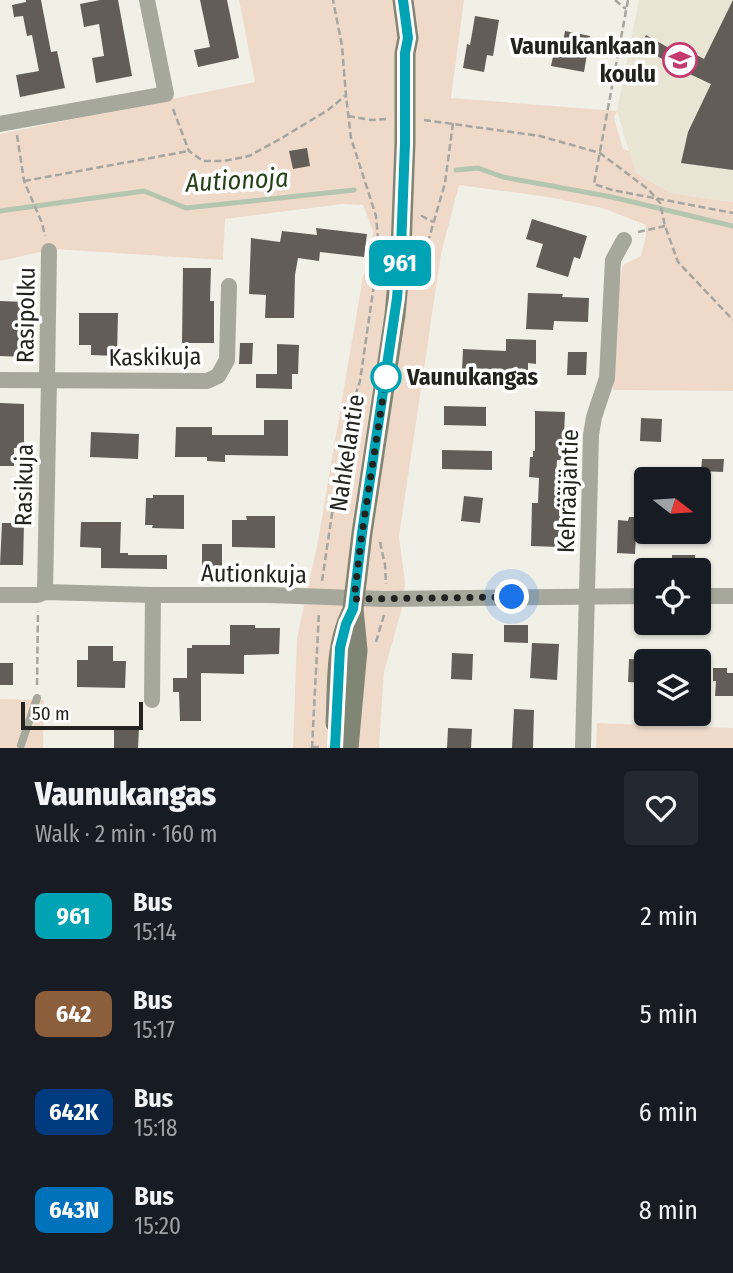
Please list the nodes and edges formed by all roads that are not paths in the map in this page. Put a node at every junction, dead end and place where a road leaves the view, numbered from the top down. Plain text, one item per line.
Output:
1 (147, 0) edge
2 (392, 0) edge
3 (403, 0) edge
4 (405, 53) junction
5 (7, 123) edge
6 (624, 240) road end
7 (49, 251) dead end
8 (229, 286) dead end
9 (0, 380) edge
10 (48, 380) junction
11 (41, 594) junction
12 (0, 595) edge
13 (153, 595) junction
14 (588, 596) junction
15 (634, 596) edge
16 (711, 596) edge
17 (733, 596) edge
18 (354, 604) junction
19 (37, 698) road end
20 (152, 700) dead end
21 (21, 745) dead end
22 (335, 748) edge
23 (348, 748) edge
24 (583, 748) edge

1 - 5 street
2 - 4 main road, Nahkelantie
3 - 4 main road, Nahkelantie
4 - 18 main road, Nahkelantie
6 - 14 street, Kehrääjäntie
7 - 10 street, Rasipolku
8 - 10 street, Kaskikuja
9 - 10 street, Kaskikuja
10 - 11 street, Rasikuja
11 - 12 street, Autionkuja
11 - 13 street, Autionkuja
13 - 18 street, Autionkuja
13 - 20 street
14 - 15 street, Autionkuja
14 - 18 street, Autionkuja
14 - 24 street, Kehrääjäntie
16 - 17 street
18 - 22 main road, Nahkelantie
18 - 23 main road, Nahkelantie
19 - 21 lane

